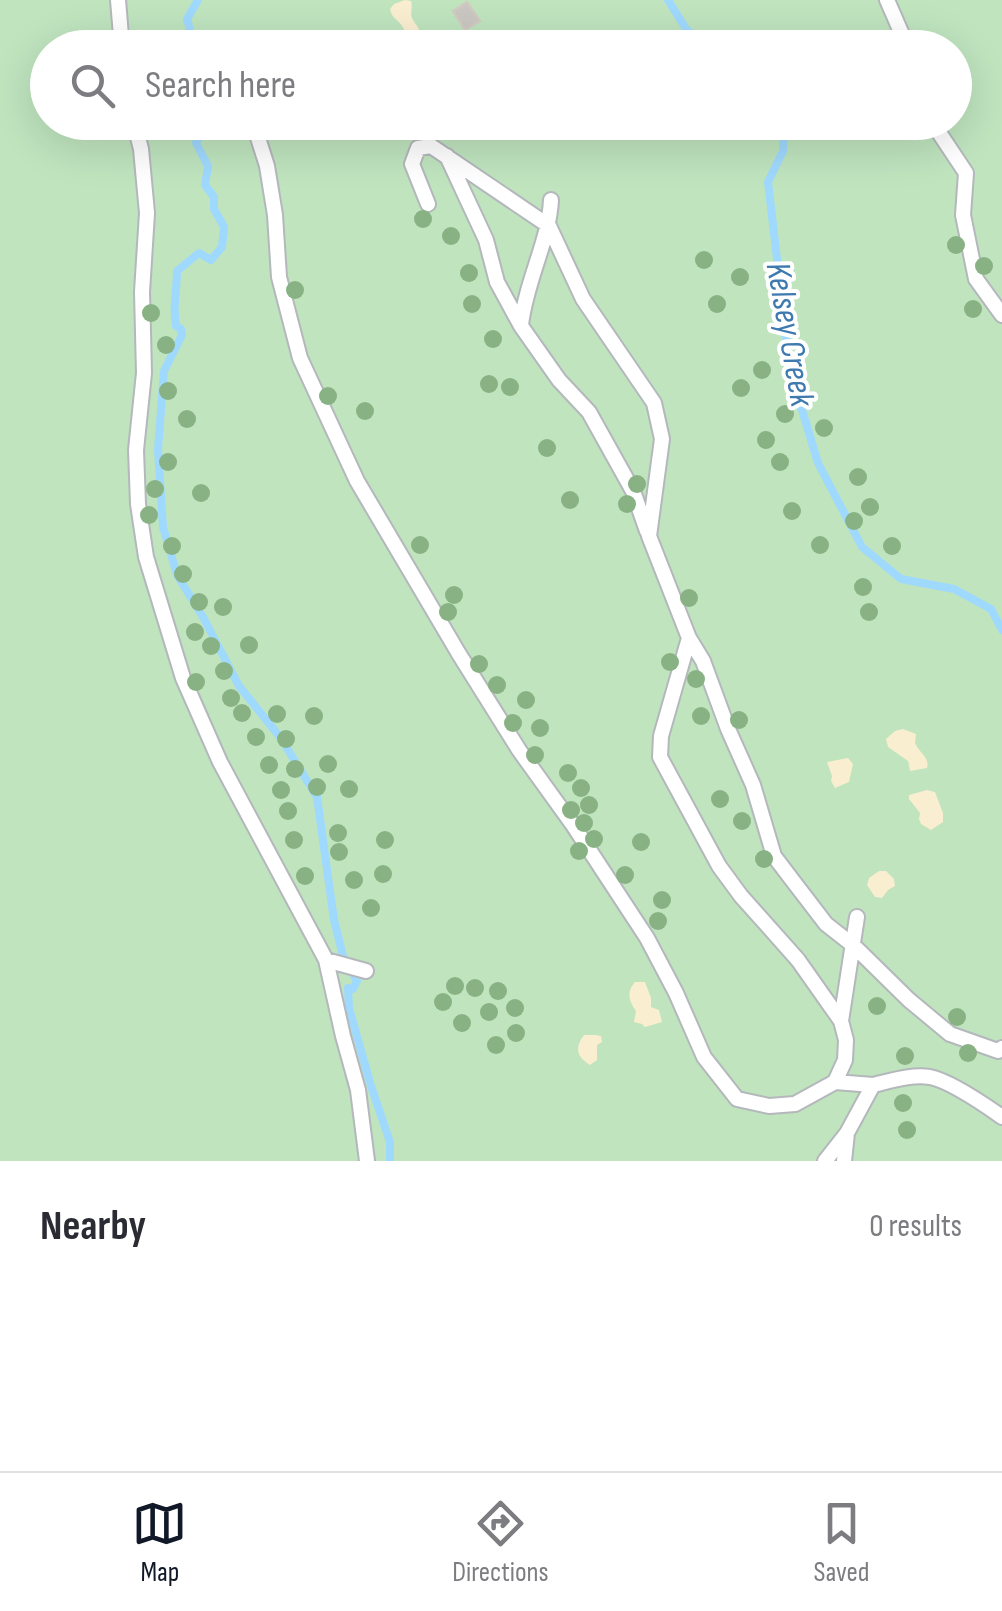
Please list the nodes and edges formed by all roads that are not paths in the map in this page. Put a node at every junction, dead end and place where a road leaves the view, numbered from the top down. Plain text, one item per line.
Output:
1 (118, 0) edge
2 (887, 0) edge
3 (120, 30) edge
4 (900, 30) edge
5 (139, 140) edge
6 (259, 140) edge
7 (944, 140) edge
8 (446, 156) junction
9 (551, 200) dead end
10 (428, 204) dead end
11 (549, 226) junction
12 (1002, 315) edge
13 (521, 326) junction
14 (649, 536) junction
15 (689, 638) junction
16 (857, 917) dead end
17 (854, 946) junction
18 (326, 960) junction
19 (366, 971) dead end
20 (841, 1021) junction
21 (1001, 1051) edge
22 (834, 1082) junction
23 (873, 1085) junction
24 (1002, 1117) edge
25 (847, 1133) junction
26 (367, 1161) edge
27 (825, 1161) edge
28 (844, 1161) edge

1 - 3 lane
2 - 4 lane
5 - 18 lane
6 - 22 lane
7 - 12 lane
8 - 10 lane
8 - 11 lane
8 - 13 lane
9 - 11 lane
11 - 13 lane
11 - 14 lane
13 - 14 lane
14 - 15 lane
15 - 17 lane
15 - 20 lane
16 - 17 lane
17 - 20 lane
17 - 21 lane
18 - 19 lane
18 - 26 lane
20 - 22 lane
22 - 23 lane
23 - 24 lane
23 - 25 lane
25 - 27 lane
25 - 28 lane

